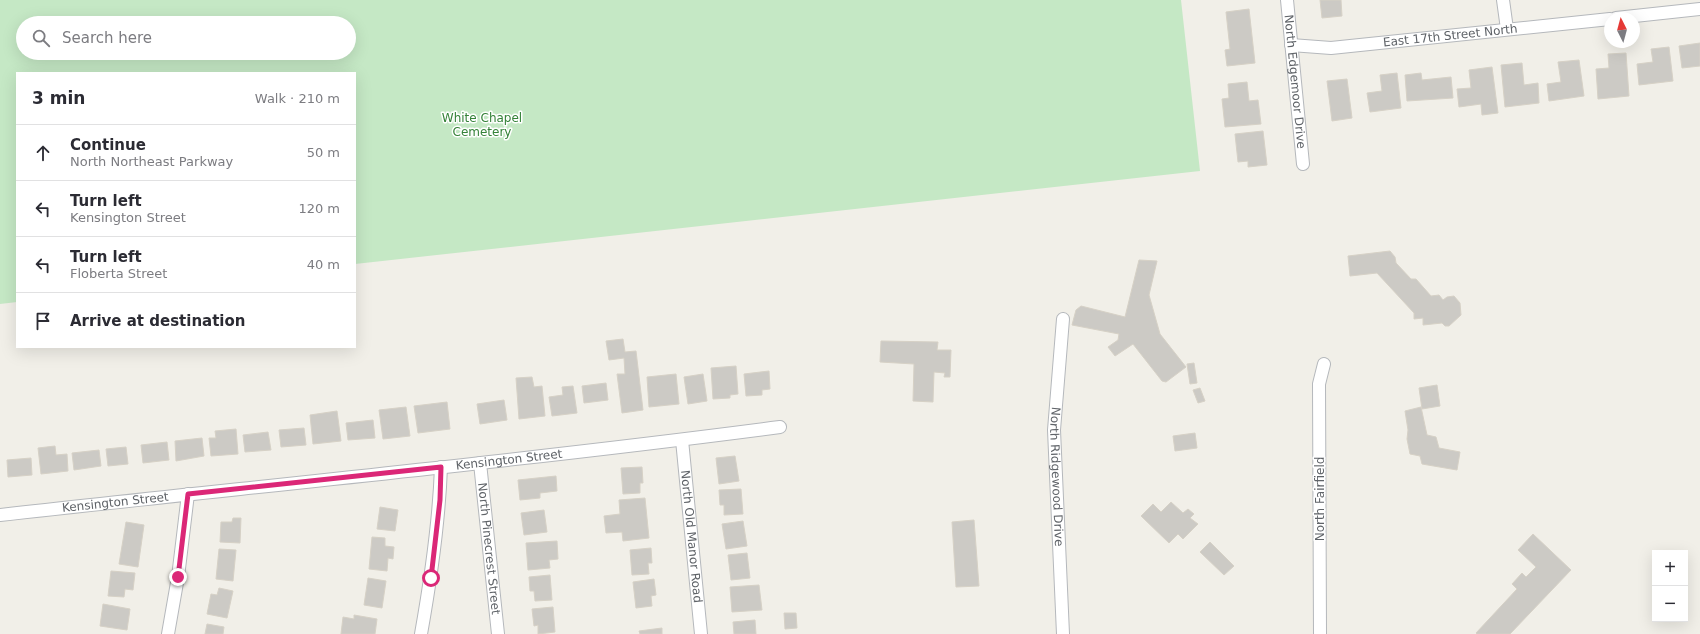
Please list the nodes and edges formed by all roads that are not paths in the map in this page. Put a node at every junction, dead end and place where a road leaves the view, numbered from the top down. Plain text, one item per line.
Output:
1 (1286, 0) edge
2 (1503, 0) edge
3 (1700, 9) edge
4 (1640, 15) edge
5 (1604, 20) edge
6 (1506, 29) junction
7 (1291, 45) junction
8 (1303, 164) dead end
9 (1063, 319) dead end
10 (1324, 364) dead end
11 (780, 427) dead end
12 (682, 440) junction
13 (480, 462) junction
14 (441, 467) junction
15 (188, 494) junction
16 (0, 515) edge
17 (168, 634) edge
18 (421, 634) edge
19 (498, 634) edge
20 (701, 634) edge
21 (1063, 634) edge
22 (1320, 634) edge

1 - 7 street, North Edgemoor Drive
2 - 6 street
3 - 4 street
5 - 6 street, East 17th Street North
6 - 7 street, East 17th Street North
7 - 8 street, North Edgemoor Drive
9 - 21 street, North Ridgewood Drive
10 - 22 street, North Fairfield
11 - 12 street, Kensington Street
12 - 13 street, Kensington Street
12 - 20 street, North Old Manor Road
13 - 14 street, Kensington Street
13 - 19 street, North Pinecrest Street
14 - 15 street, Kensington Street
14 - 18 street
15 - 16 street, Kensington Street
15 - 17 street

